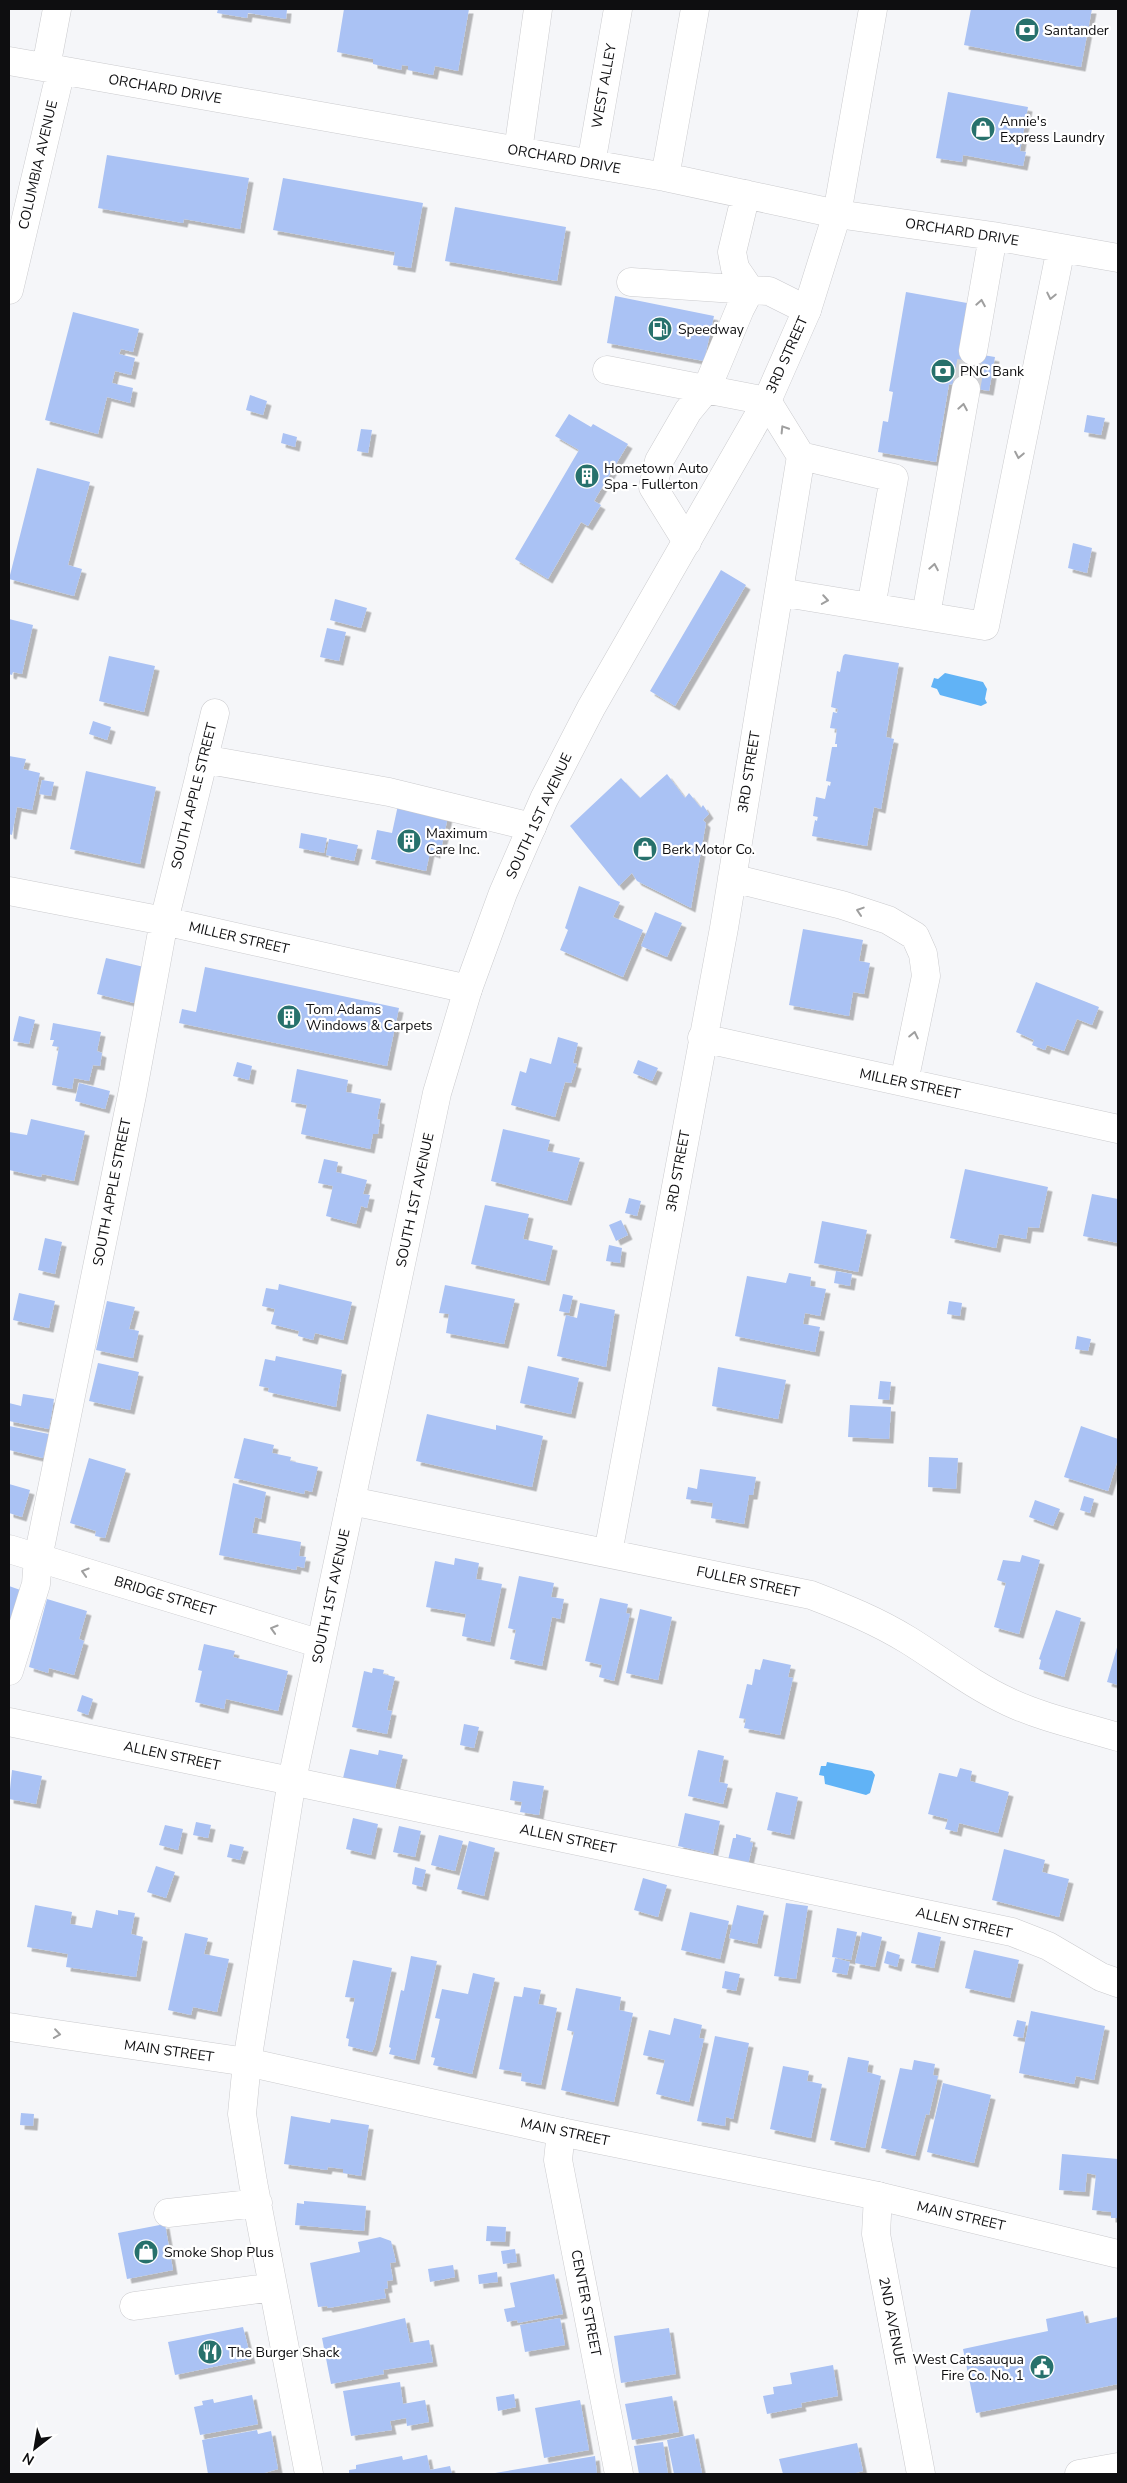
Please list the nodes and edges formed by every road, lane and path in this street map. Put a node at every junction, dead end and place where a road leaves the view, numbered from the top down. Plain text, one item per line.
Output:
1 (57, 9) edge
2 (538, 9) edge
3 (618, 9) edge
4 (695, 9) edge
5 (873, 9) edge
6 (9, 61) edge
7 (54, 69) junction
8 (518, 151) junction
9 (591, 164) junction
10 (665, 177) junction
11 (746, 194) junction
12 (837, 214) junction
13 (993, 236) junction
14 (1061, 248) junction
15 (1118, 258) edge
16 (631, 282) dead end
17 (9, 290) edge
18 (750, 290) junction
19 (806, 310) junction
20 (973, 351) tunnel mouth
21 (607, 370) dead end
22 (707, 388) junction
23 (966, 389) tunnel mouth
24 (767, 401) junction
25 (801, 456) junction
26 (687, 542) junction
27 (779, 592) junction
28 (871, 607) junction
29 (926, 615) junction
30 (214, 713) dead end
31 (203, 759) junction
32 (532, 827) junction
33 (732, 878) junction
34 (9, 892) edge
35 (164, 921) junction
36 (468, 989) junction
37 (702, 1038) junction
38 (904, 1082) junction
39 (1118, 1129) edge
40 (351, 1501) junction
41 (9, 1549) edge
42 (608, 1553) junction
43 (38, 1558) junction
44 (321, 1644) junction
45 (9, 1671) edge
46 (9, 1722) edge
47 (1118, 1737) edge
48 (292, 1780) junction
49 (1118, 1983) edge
50 (9, 2027) edge
51 (247, 2062) junction
52 (561, 2132) junction
53 (878, 2196) junction
54 (258, 2203) junction
55 (168, 2213) dead end
56 (1118, 2254) edge
57 (273, 2287) junction
58 (134, 2306) dead end
59 (1118, 2467) edge
60 (309, 2474) edge
61 (619, 2474) edge
62 (921, 2474) edge
63 (1080, 2474) edge

1 - 7 street, COLUMBIA AVENUE
2 - 8 street
3 - 9 street, WEST ALLEY
4 - 10 street
5 - 12 street, 3RD STREET
6 - 7 street, ORCHARD DRIVE
7 - 8 street, ORCHARD DRIVE
7 - 17 street, COLUMBIA AVENUE
8 - 9 street, ORCHARD DRIVE
9 - 10 street, ORCHARD DRIVE
10 - 11 street, ORCHARD DRIVE
11 - 12 street, ORCHARD DRIVE
11 - 18 street
12 - 13 street, ORCHARD DRIVE
12 - 19 street, 3RD STREET
13 - 14 street, ORCHARD DRIVE
20 -> 13 street
14 - 15 street, ORCHARD DRIVE
14 -> 29 street
16 - 18 street
18 - 19 street
18 - 22 street
19 - 24 street, 3RD STREET
21 - 22 street
22 - 24 street
22 - 26 street
29 -> 23 street
25 -> 24 street, 3RD STREET
24 - 26 street, SOUTH 1ST AVENUE
25 - 27 street, 3RD STREET
25 - 28 street
26 - 32 street, SOUTH 1ST AVENUE
27 -> 28 street
27 - 33 street, 3RD STREET
28 - 29 street
30 - 31 street, SOUTH APPLE STREET
31 - 32 street
31 - 35 street, SOUTH APPLE STREET
32 - 36 street, SOUTH 1ST AVENUE
33 - 37 street, 3RD STREET
38 -> 33 street
34 - 35 street, MILLER STREET
35 - 36 street, MILLER STREET
35 - 43 street, SOUTH APPLE STREET
36 - 40 street, SOUTH 1ST AVENUE
37 - 38 street, MILLER STREET
37 - 42 street, 3RD STREET
38 - 39 street, MILLER STREET
40 - 42 street, FULLER STREET
40 - 44 street, SOUTH 1ST AVENUE
41 - 43 street, BRIDGE STREET
42 - 47 street, FULLER STREET
44 -> 43 street, BRIDGE STREET
43 - 45 street, SOUTH APPLE STREET
44 - 48 street, SOUTH 1ST AVENUE
46 - 48 street, ALLEN STREET
48 - 49 street, ALLEN STREET
48 - 51 street, SOUTH 1ST AVENUE
50 -> 51 street, MAIN STREET
51 - 52 street, MAIN STREET
51 - 54 street, SOUTH 1ST AVENUE
52 - 53 street, MAIN STREET
52 - 61 street, CENTER STREET
53 - 56 street, MAIN STREET
53 - 62 street, 2ND AVENUE
54 - 55 street
54 - 57 street, SOUTH 1ST AVENUE
57 - 58 street
57 - 60 street, SOUTH 1ST AVENUE
59 - 63 street

